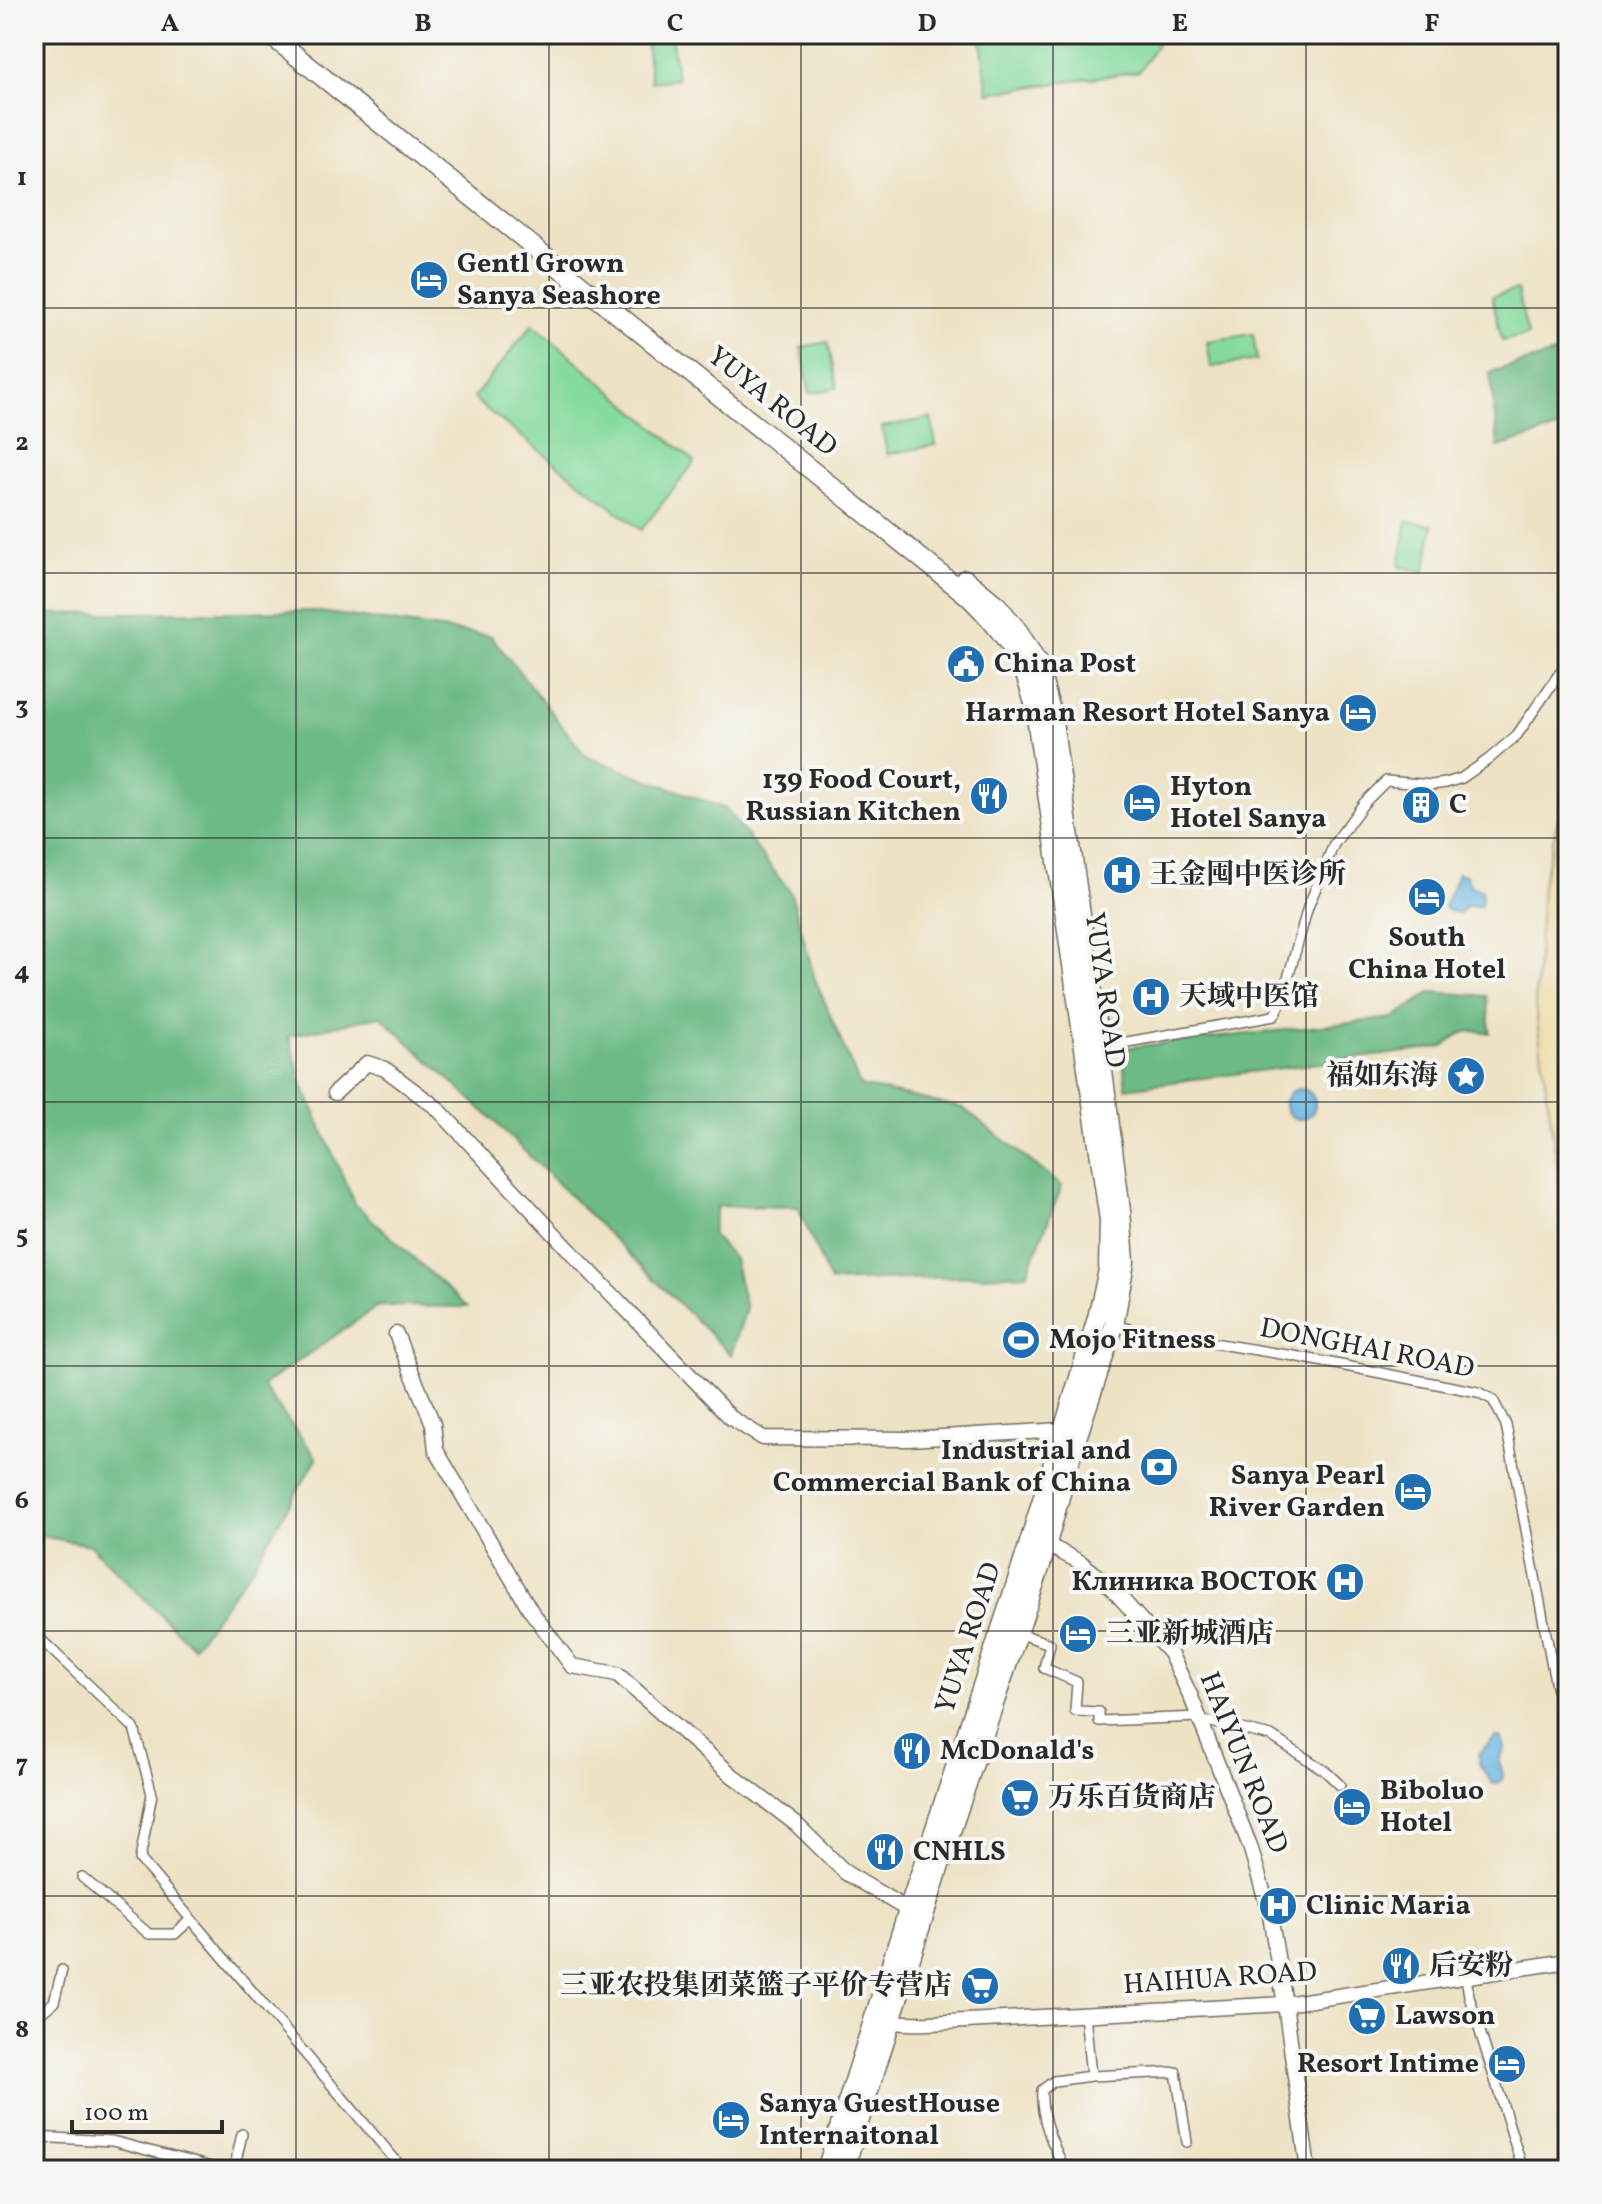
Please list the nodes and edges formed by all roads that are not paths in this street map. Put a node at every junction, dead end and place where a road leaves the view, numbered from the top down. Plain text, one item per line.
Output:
1 (269, 34) edge
2 (288, 34) edge
3 (1568, 661) edge
4 (1092, 1048) junction
5 (335, 1093) dead end
6 (1114, 1326) junction
7 (396, 1334) dead end
8 (1062, 1430) junction
9 (1038, 1540) junction
10 (34, 1633) edge
11 (1018, 1633) junction
12 (1201, 1720) junction
13 (1568, 1749) edge
14 (1340, 1785) dead end
15 (82, 1877) dead end
16 (908, 1910) junction
17 (191, 1919) junction
18 (1568, 1961) edge
19 (62, 1970) dead end
20 (1466, 1977) junction
21 (1285, 2004) junction
22 (1085, 2014) junction
23 (884, 2018) junction
24 (34, 2019) edge
25 (1091, 2076) junction
26 (242, 2134) dead end
27 (34, 2137) edge
28 (1187, 2142) dead end
29 (223, 2170) edge
30 (234, 2170) edge
31 (400, 2170) edge
32 (826, 2170) edge
33 (844, 2170) edge
34 (1065, 2170) edge
35 (1308, 2170) edge
36 (1523, 2170) edge

1 - 4 highway, YUYA ROAD
2 - 4 highway, YUYA ROAD
3 - 4 street
4 - 6 highway, YUYA ROAD
4 - 8 highway, YUYA ROAD
5 - 8 street
6 - 9 highway, YUYA ROAD
6 - 13 street, DONGHAI ROAD
7 - 16 street
8 - 9 highway, YUYA ROAD
9 - 11 highway, YUYA ROAD
9 - 12 street, HAIYUN ROAD
9 - 16 highway, YUYA ROAD
10 - 17 street
11 - 12 street
11 - 23 highway, YUYA ROAD
12 - 14 street
12 - 21 street, HAIYUN ROAD
15 - 17 street
16 - 23 highway, YUYA ROAD
17 - 31 street
18 - 20 street, HAIHUA ROAD
19 - 24 street
20 - 21 street, HAIHUA ROAD
20 - 36 street
21 - 22 street, HAIHUA ROAD
21 - 35 street, HAIYUN ROAD
22 - 23 street, HAIHUA ROAD
22 - 25 street
23 - 32 highway, YUYA ROAD
23 - 33 highway, YUYA ROAD
25 - 28 street
25 - 34 street
26 - 30 street
27 - 29 street

